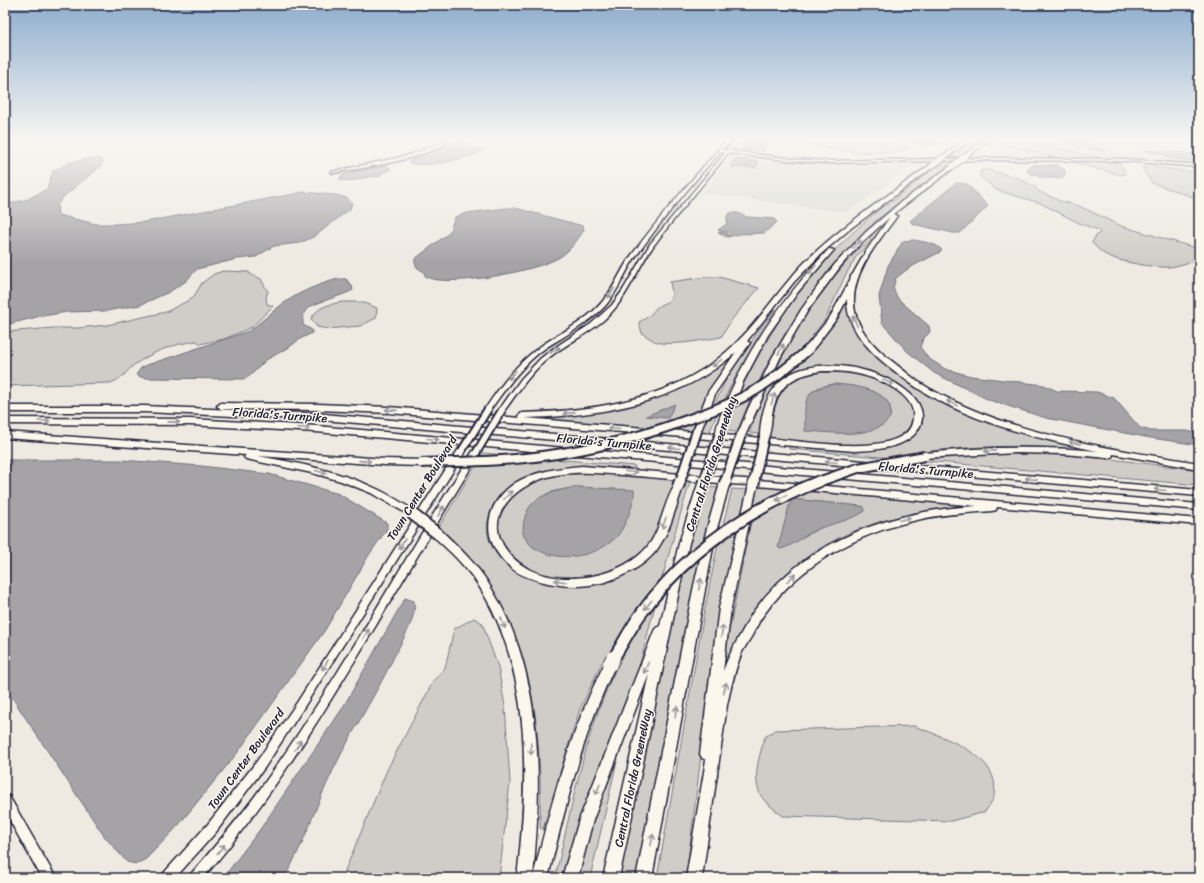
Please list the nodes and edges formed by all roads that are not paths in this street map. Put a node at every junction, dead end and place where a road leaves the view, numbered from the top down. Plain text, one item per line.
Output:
1 (697, 181) edge
2 (700, 181) edge
3 (911, 181) edge
4 (933, 181) edge
5 (908, 200) junction
6 (880, 204) junction
7 (854, 276) junction
8 (782, 294) junction
9 (9, 409) edge
10 (444, 414) junction
11 (5, 421) edge
12 (5, 435) edge
13 (172, 446) junction
14 (1168, 461) junction
15 (1199, 466) edge
16 (1199, 493) edge
17 (1199, 507) edge
18 (1074, 511) junction
19 (1199, 522) edge
20 (670, 605) junction
21 (5, 800) edge
22 (49, 878) edge
23 (167, 878) edge
24 (195, 878) edge
25 (525, 878) edge
26 (540, 878) edge
27 (570, 878) edge
28 (611, 878) edge
29 (644, 878) edge
30 (693, 878) edge

1 -> 23 main road, Town Center Boulevard, bridge
24 -> 2 main road, Town Center Boulevard, bridge
3 - 6 highway, Central Florida GreeneWay, bridge
4 - 5 highway, Central Florida GreeneWay, bridge
5 - 7 highway
29 -> 5 highway, Central Florida GreeneWay, bridge
6 - 8 highway
6 -> 20 highway, Central Florida GreeneWay, bridge
13 -> 7 highway, bridge
14 -> 7 highway
8 -> 10 highway
8 -> 18 highway, bridge
10 -> 9 highway
16 -> 9 highway, Florida's Turnpike
30 -> 10 highway, bridge
11 -> 17 highway, Florida's Turnpike
12 - 13 highway
13 -> 25 highway, bridge
14 - 15 highway
14 -> 26 highway, bridge
18 - 19 highway
30 -> 18 highway
20 -> 27 highway
20 - 28 highway, Central Florida GreeneWay
21 - 22 main road

